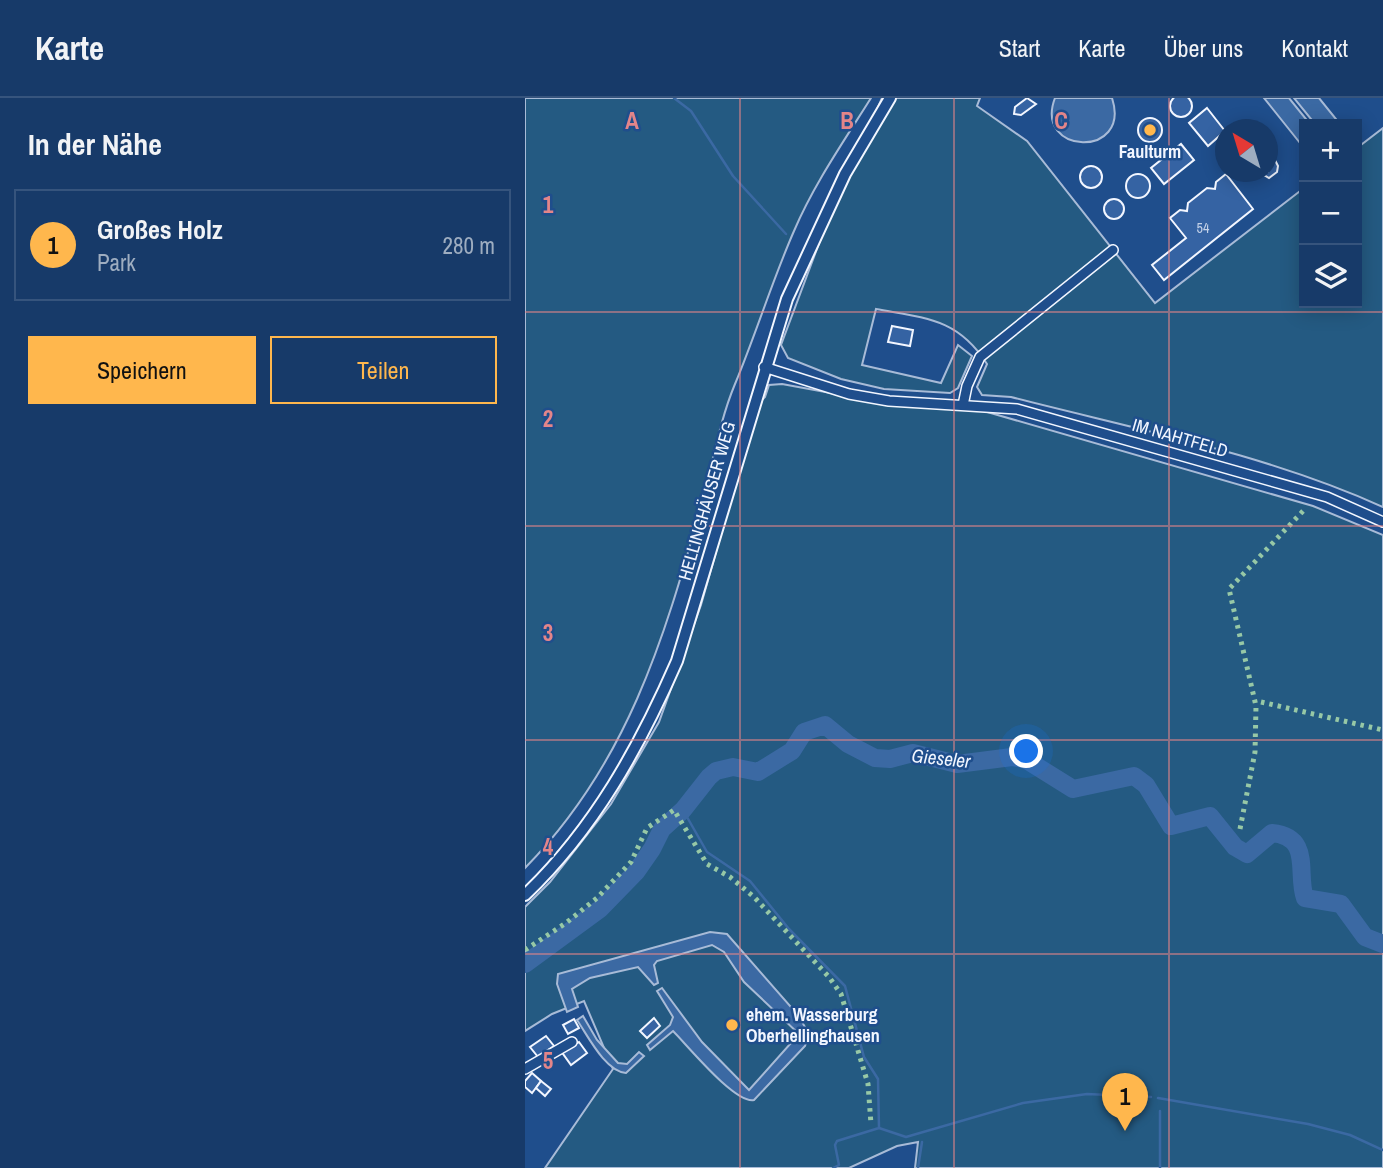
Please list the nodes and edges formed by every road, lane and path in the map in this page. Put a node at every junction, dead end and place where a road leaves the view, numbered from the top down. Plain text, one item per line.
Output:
1 (890, 98) edge
2 (1113, 250) dead end
3 (765, 368) junction
4 (963, 405) junction
5 (1383, 522) edge
6 (525, 895) edge
7 (572, 1042) dead end
8 (525, 1069) edge

1 - 3 street, HELLINGHÄUSER WEG
2 - 4 street
3 - 4 street, IM NAHTFELD
3 - 6 street, HELLINGHÄUSER WEG
4 - 5 street, IM NAHTFELD
7 - 8 street

